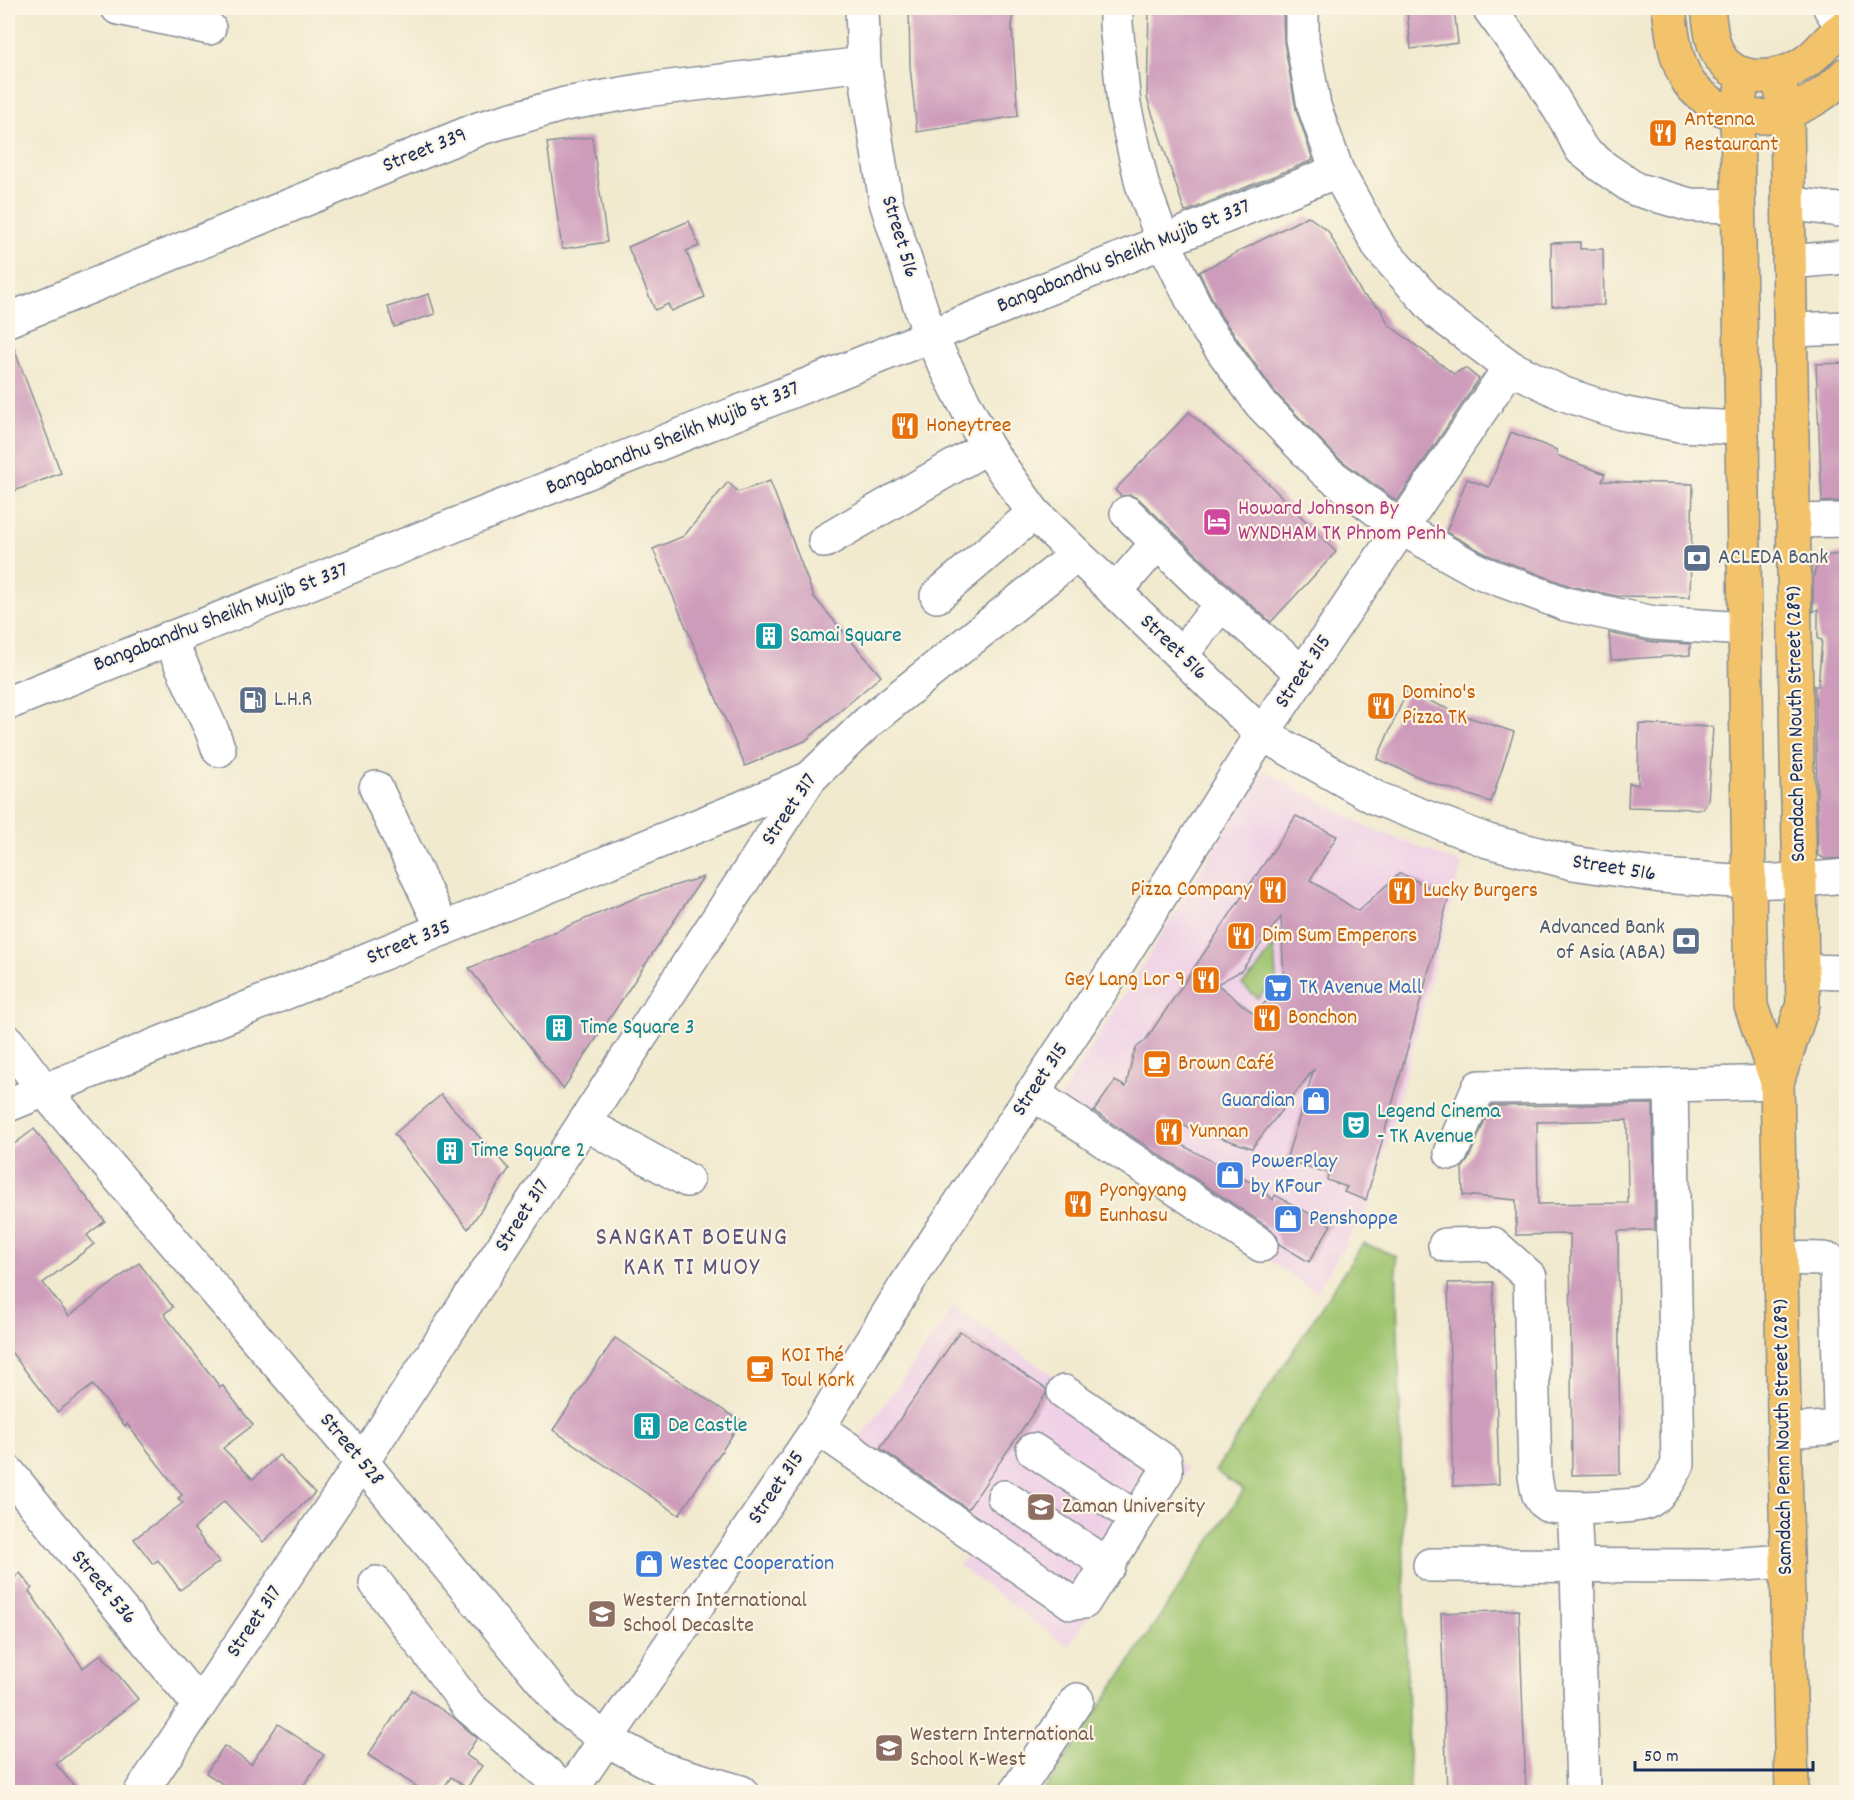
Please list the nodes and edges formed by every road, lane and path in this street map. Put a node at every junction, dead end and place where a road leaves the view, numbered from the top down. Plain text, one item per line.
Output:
1 (118, 8) edge
2 (862, 8) edge
3 (1116, 8) edge
4 (1302, 8) edge
5 (1489, 8) edge
6 (1669, 8) edge
7 (1708, 8) edge
8 (1840, 20) edge
9 (209, 28) dead end
10 (864, 64) junction
11 (1744, 74) junction
12 (1846, 74) edge
13 (1777, 75) junction
14 (1787, 113) junction
15 (1737, 114) junction
16 (1337, 171) junction
17 (1788, 203) junction
18 (1738, 206) junction
19 (1846, 211) edge
20 (1162, 241) junction
21 (1846, 257) edge
22 (1789, 262) junction
23 (8, 320) edge
24 (1846, 328) edge
25 (1790, 330) junction
26 (930, 336) junction
27 (1510, 367) junction
28 (1742, 428) junction
29 (987, 447) junction
30 (1034, 513) junction
31 (1128, 513) dead end
32 (1846, 520) edge
33 (1793, 521) junction
34 (1401, 528) junction
35 (825, 542) dead end
36 (1158, 542) junction
37 (1076, 555) junction
38 (1115, 592) junction
39 (937, 596) dead end
40 (1221, 604) junction
41 (1744, 629) junction
42 (169, 638) junction
43 (1181, 655) junction
44 (1292, 664) dead end
45 (8, 704) edge
46 (1262, 734) junction
47 (219, 750) dead end
48 (810, 778) junction
49 (375, 788) dead end
50 (1846, 876) edge
51 (1800, 880) junction
52 (1749, 882) junction
53 (443, 929) junction
54 (1802, 971) junction
55 (1846, 972) edge
56 (8, 1042) edge
57 (1776, 1082) junction
58 (1671, 1085) junction
59 (44, 1090) junction
60 (1032, 1094) junction
61 (8, 1105) edge
62 (584, 1123) junction
63 (1451, 1153) dead end
64 (687, 1180) dead end
65 (1261, 1245) dead end
66 (1445, 1245) dead end
67 (1780, 1258) junction
68 (1064, 1392) dead end
69 (818, 1428) junction
70 (1784, 1431) junction
71 (1033, 1450) dead end
72 (362, 1462) junction
73 (8, 1472) edge
74 (1004, 1497) dead end
75 (1574, 1509) junction
76 (1136, 1518) junction
77 (1787, 1561) junction
78 (1108, 1565) junction
79 (1430, 1565) dead end
80 (1577, 1566) junction
81 (376, 1583) dead end
82 (1077, 1700) dead end
83 (199, 1705) junction
84 (605, 1739) junction
85 (141, 1792) edge
86 (569, 1792) edge
87 (741, 1792) edge
88 (1016, 1792) edge
89 (1583, 1792) edge
90 (1792, 1792) edge

1 - 9 street
2 - 10 street, Street 516
3 - 20 street
4 - 16 street
5 - 18 street
6 - 15 main road
7 - 11 main road
8 - 13 main road
10 - 23 street, Street 339
10 - 26 street, Street 516
11 - 13 main road
11 - 15 main road, Samdach Penn Nouth Street (289)
12 - 14 main road
13 - 14 main road, Samdach Penn Nouth Street (289)
14 - 15 main road
14 - 17 main road, Samdach Penn Nouth Street (289)
15 - 18 main road, Samdach Penn Nouth Street (289)
16 - 20 street, Bangabandhu Sheikh Mujib St 337
16 - 27 street
17 - 19 street
17 - 22 main road, Samdach Penn Nouth Street (289)
18 - 28 main road, Samdach Penn Nouth Street (289)
20 - 26 street, Bangabandhu Sheikh Mujib St 337
20 - 34 street
21 - 22 street
22 - 25 main road, Samdach Penn Nouth Street (289)
24 - 25 street
25 - 33 main road, Samdach Penn Nouth Street (289)
26 - 29 street, Street 516
26 - 42 street, Bangabandhu Sheikh Mujib St 337
27 - 28 street
27 - 34 street, Street 315
28 - 41 main road, Samdach Penn Nouth Street (289)
29 - 30 street, Street 516
29 - 35 street
30 - 37 street, Street 516
30 - 39 street
31 - 36 street
32 - 33 street
33 - 51 main road, Samdach Penn Nouth Street (289)
34 - 41 street
34 - 46 street, Street 315
36 - 38 street
36 - 40 street
37 - 38 street, Street 516
37 - 48 street, Street 317
38 - 43 street, Street 516
40 - 43 street
40 - 44 street
41 - 52 main road, Samdach Penn Nouth Street (289)
42 - 45 street, Bangabandhu Sheikh Mujib St 337
42 - 47 street
43 - 46 street, Street 516
46 - 52 street, Street 516
46 - 60 street, Street 315
48 - 53 street, Street 335
48 - 62 street, Street 317
49 - 53 street
50 - 51 street, Street 516
51 - 52 street, Street 516
51 - 54 main road, Samdach Penn Nouth Street (289)
52 - 57 main road, Samdach Penn Nouth Street (289)
53 - 59 street, Street 335
54 - 55 street
54 - 57 main road, Samdach Penn Nouth Street (289)
56 - 59 street, Street 528
57 - 58 street
57 - 67 main road, Samdach Penn Nouth Street (289)
58 - 63 street
58 - 75 street
59 - 61 street, Street 335
59 - 72 street, Street 528
60 - 65 street
60 - 69 street, Street 315
62 - 64 street
62 - 72 street, Street 317
66 - 75 street
67 - 70 main road, Samdach Penn Nouth Street (289)
67 - 70 street
68 - 76 street
69 - 78 street
69 - 84 street, Street 315
70 - 77 main road, Samdach Penn Nouth Street (289)
71 - 76 street
72 - 83 street, Street 317
72 - 84 street, Street 528
73 - 83 street, Street 536
74 - 78 street
75 - 80 street
76 - 78 street
77 - 80 street
77 - 90 main road, Samdach Penn Nouth Street (289)
79 - 80 street
80 - 89 street
81 - 86 street
82 - 88 street
83 - 85 street, Street 317
84 - 86 street, Street 315
84 - 87 street, Street 528

